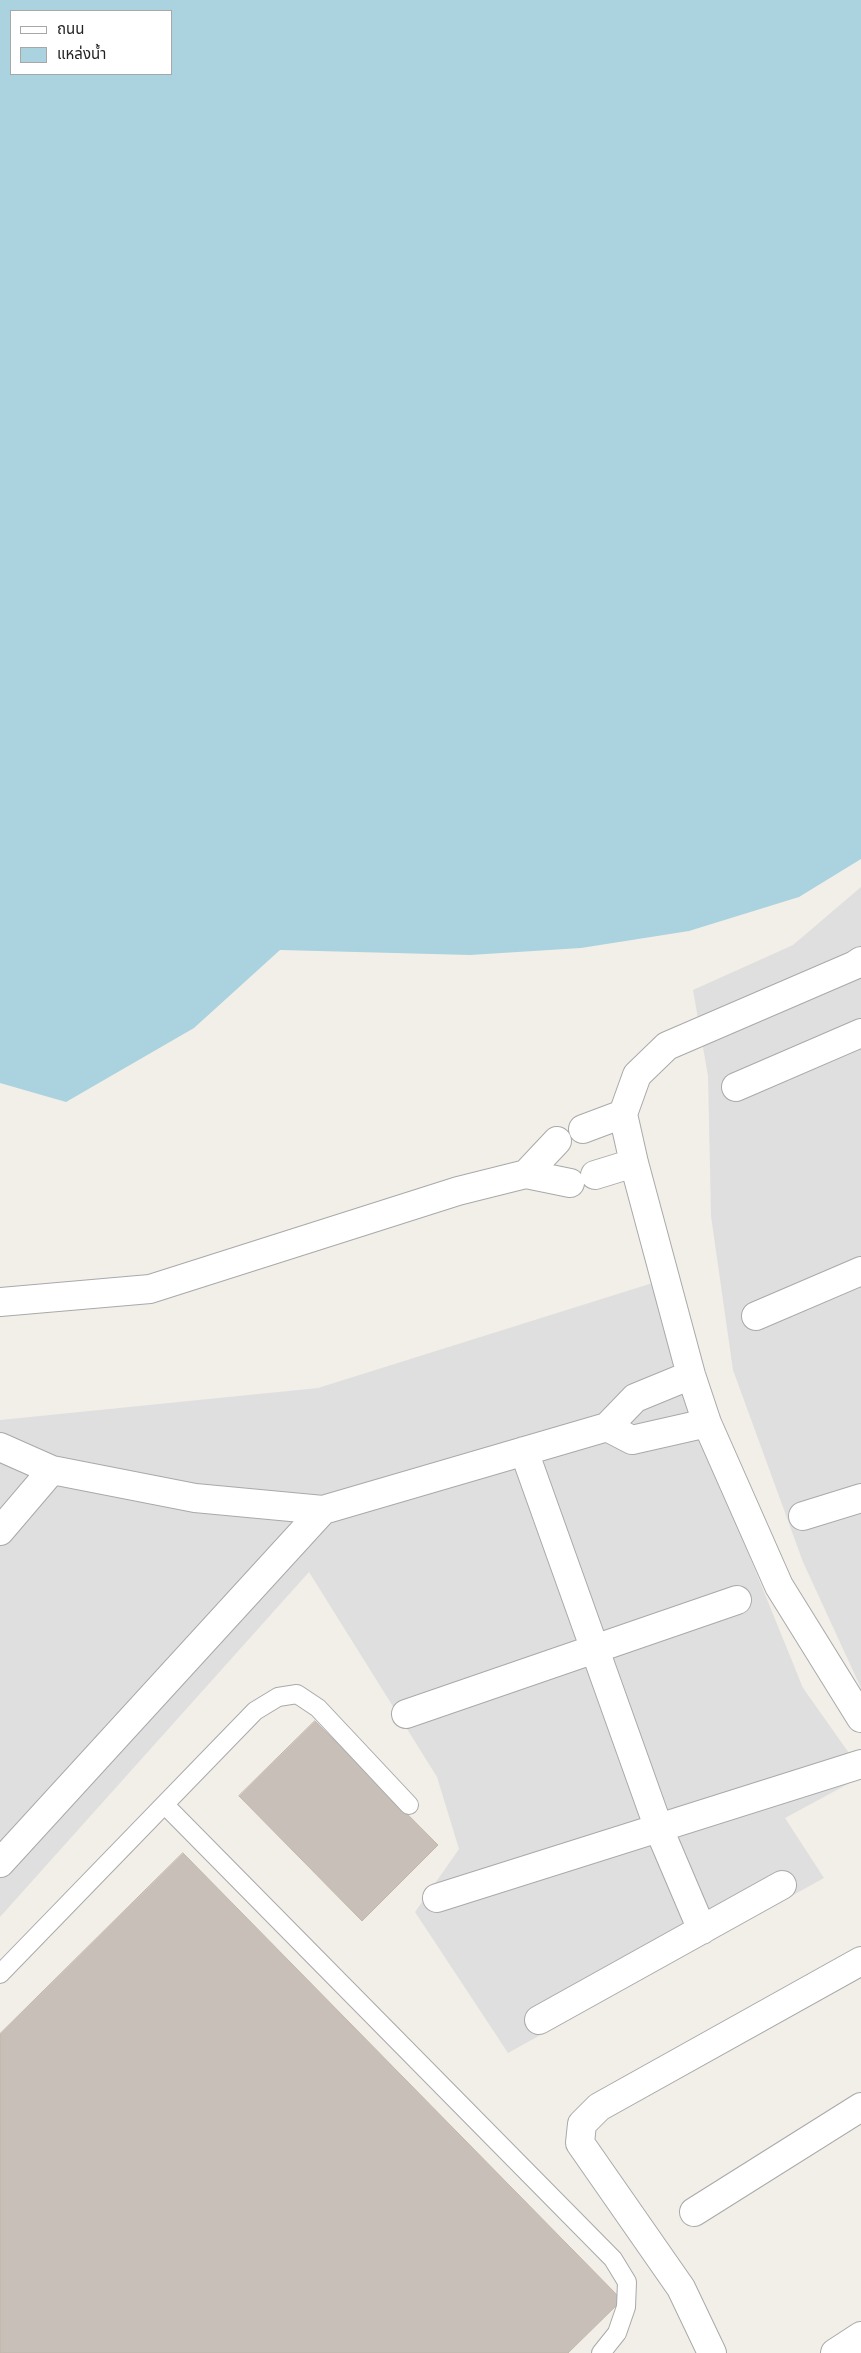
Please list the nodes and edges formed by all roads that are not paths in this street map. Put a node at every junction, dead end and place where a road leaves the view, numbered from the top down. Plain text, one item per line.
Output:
1 (859, 967) edge
2 (861, 1033) edge
3 (736, 1088) dead end
4 (623, 1114) junction
5 (583, 1129) dead end
6 (557, 1141) dead end
7 (634, 1164) junction
8 (526, 1174) junction
9 (861, 1271) edge
10 (0, 1302) edge
11 (756, 1316) dead end
12 (691, 1375) junction
13 (707, 1423) junction
14 (608, 1427) junction
15 (0, 1447) edge
16 (524, 1451) junction
17 (52, 1470) junction
18 (861, 1498) edge
19 (323, 1510) junction
20 (802, 1516) dead end
21 (0, 1531) edge
22 (738, 1600) dead end
23 (594, 1649) junction
24 (406, 1714) dead end
25 (861, 1718) edge
26 (861, 1764) edge
27 (164, 1805) junction
28 (409, 1805) dead end
29 (659, 1829) junction
30 (0, 1863) edge
31 (782, 1885) dead end
32 (437, 1898) dead end
33 (702, 1930) junction
34 (861, 1961) edge
35 (0, 1974) edge
36 (539, 2020) dead end
37 (861, 2107) edge
38 (694, 2212) dead end
39 (861, 2336) edge
40 (600, 2353) edge
41 (712, 2353) edge
42 (835, 2353) edge

1 - 4 street
2 - 3 street
4 - 5 street
4 - 7 street
6 - 8 street
7 - 8 street
7 - 12 street
8 - 10 street
9 - 11 street
12 - 13 street
12 - 14 street
13 - 14 street
13 - 25 street
14 - 16 street
15 - 17 street
16 - 19 street
16 - 23 street
17 - 19 street
17 - 21 street
18 - 20 street
19 - 30 street
22 - 23 street
23 - 24 street
23 - 29 street
26 - 29 street
27 - 28 lane
27 - 35 lane
27 - 40 lane
29 - 32 street
29 - 33 street
31 - 33 street
33 - 36 street
34 - 41 street
37 - 38 street
39 - 42 street

